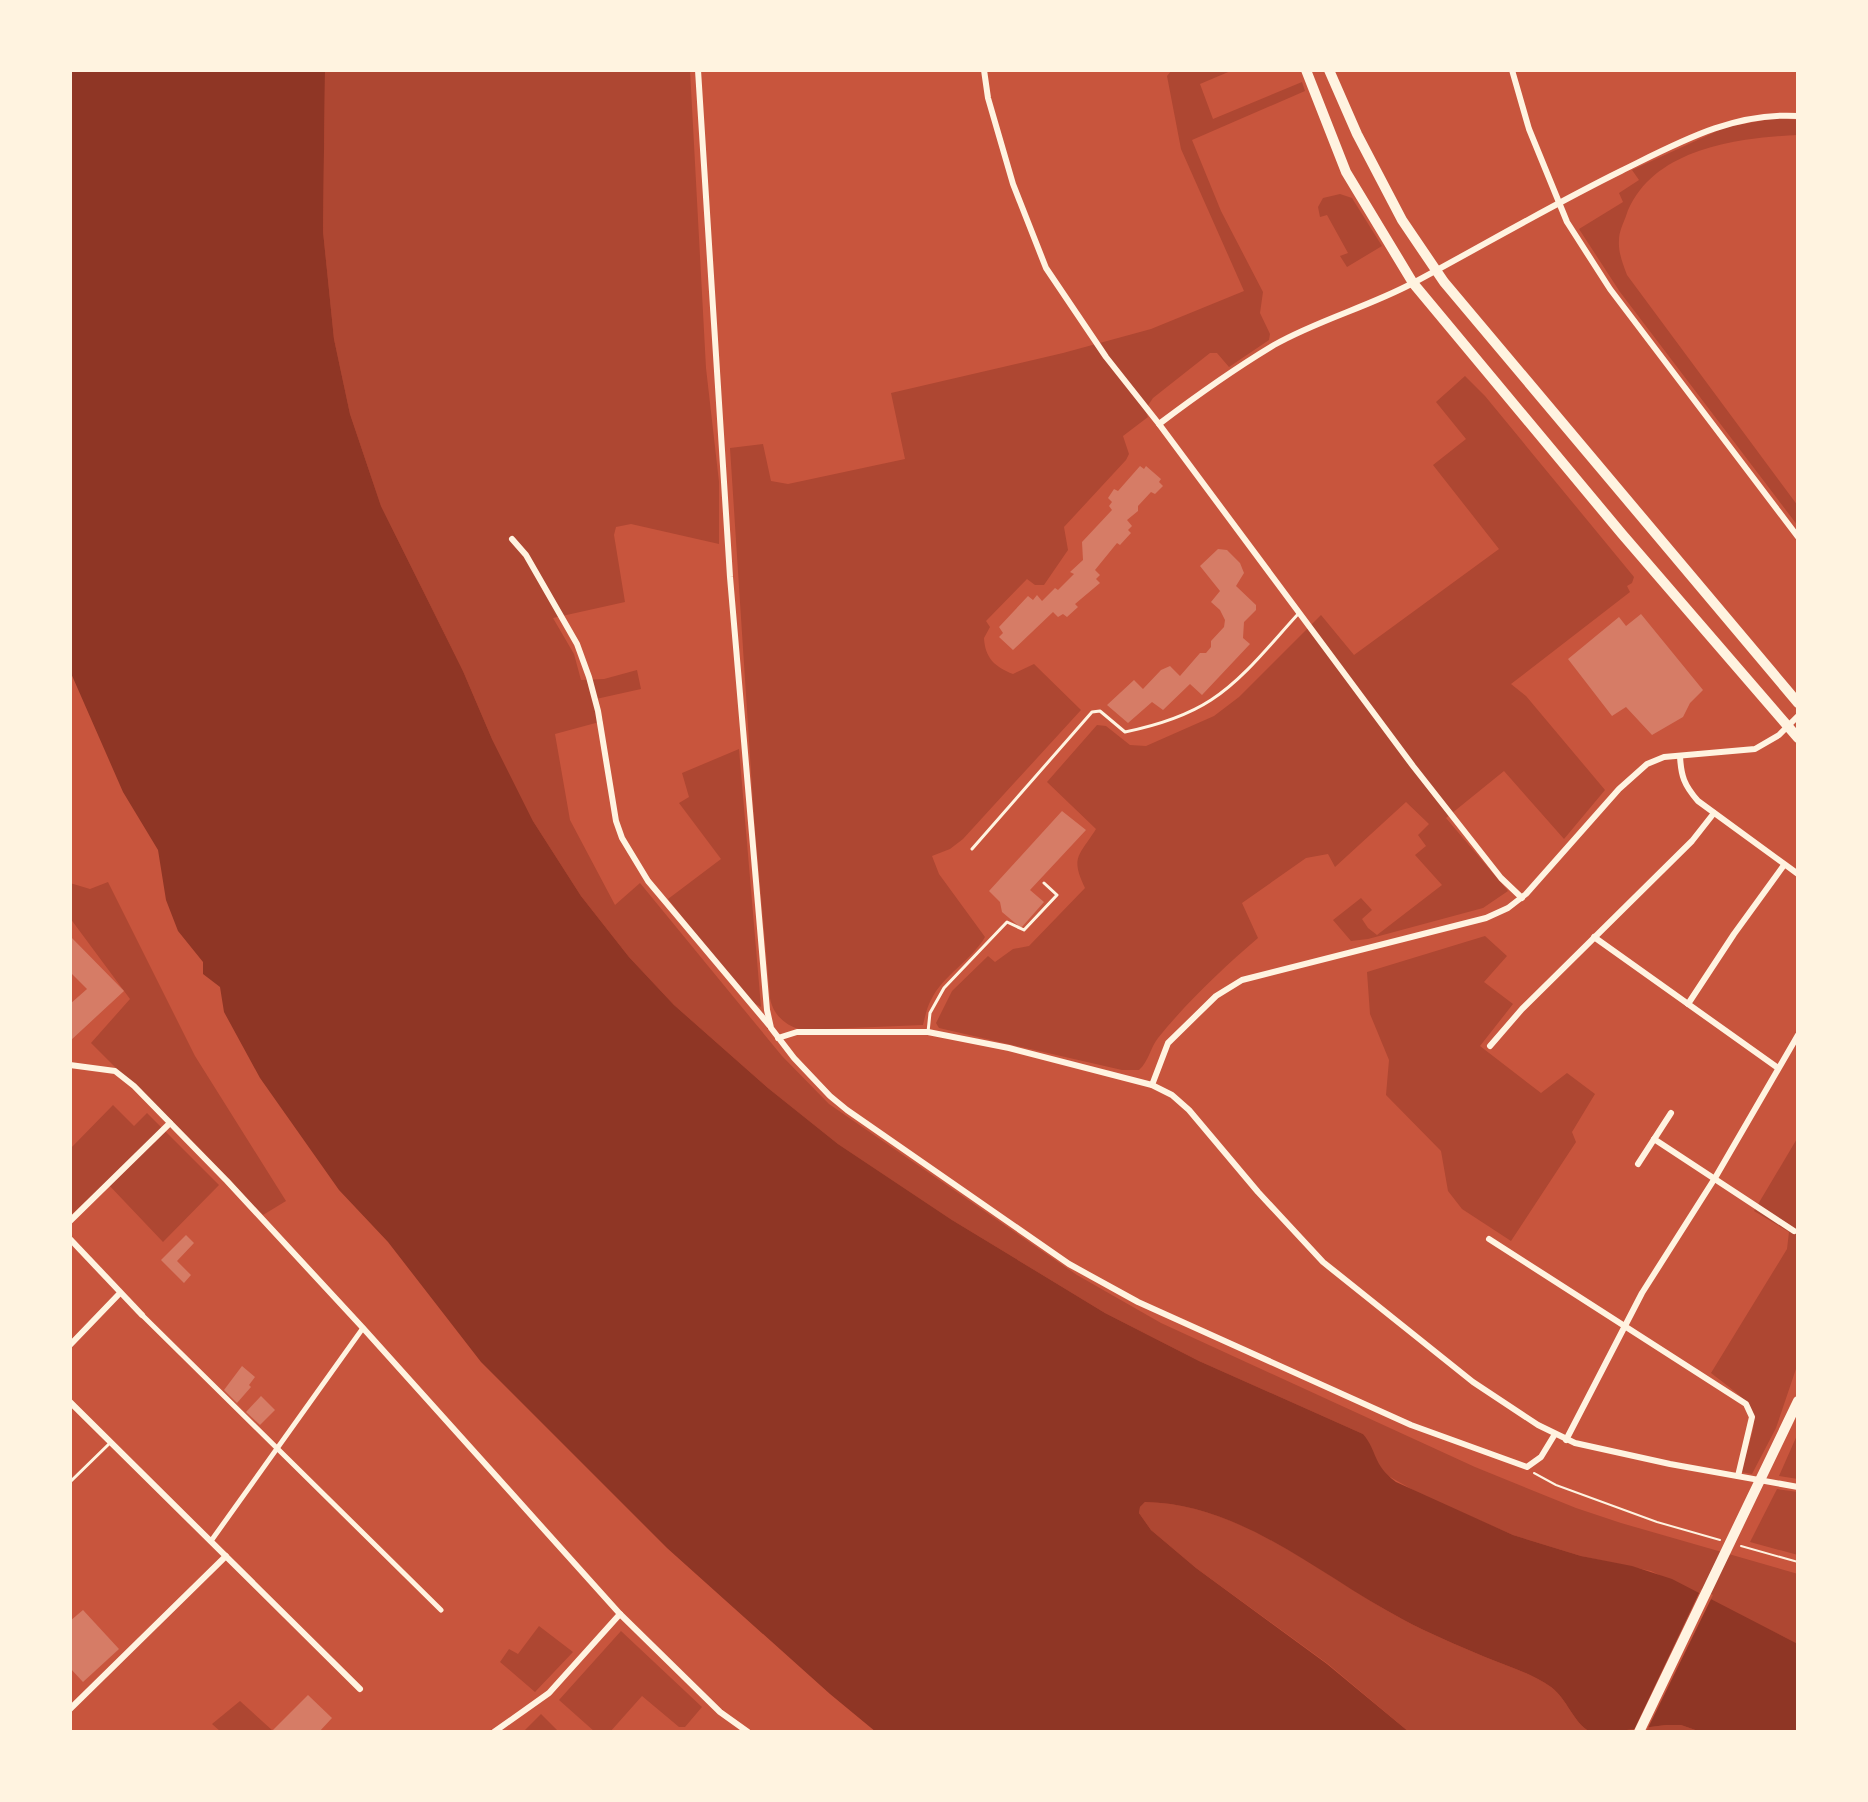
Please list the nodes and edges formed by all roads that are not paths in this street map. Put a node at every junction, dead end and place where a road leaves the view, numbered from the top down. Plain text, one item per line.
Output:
1 (698, 70) edge
2 (984, 70) edge
3 (1306, 70) edge
4 (1329, 70) edge
5 (1512, 70) edge
6 (1798, 116) edge
7 (1559, 203) junction
8 (1436, 270) junction
9 (1413, 283) junction
10 (1159, 424) junction
11 (1798, 537) edge
12 (512, 539) dead end
13 (1300, 612) junction
14 (1798, 703) edge
15 (1798, 716) edge
16 (1788, 727) junction
17 (1798, 738) edge
18 (1680, 756) junction
19 (1714, 813) junction
20 (972, 849) dead end
21 (1784, 865) junction
22 (1798, 874) edge
23 (1044, 883) dead end
24 (1522, 898) junction
25 (1594, 937) junction
26 (1688, 1004) junction
27 (771, 1028) junction
28 (928, 1032) junction
29 (1798, 1035) edge
30 (778, 1038) junction
31 (1490, 1046) dead end
32 (70, 1065) edge
33 (1778, 1068) junction
34 (1152, 1085) junction
35 (1671, 1113) dead end
36 (170, 1123) junction
37 (1654, 1139) junction
38 (1638, 1164) dead end
39 (1715, 1178) junction
40 (70, 1221) edge
41 (1794, 1231) dead end
42 (70, 1239) edge
43 (1489, 1239) dead end
44 (120, 1293) junction
45 (142, 1315) joint
46 (1625, 1325) junction
47 (363, 1328) junction
48 (70, 1345) edge
49 (1798, 1401) edge
50 (70, 1402) edge
51 (1555, 1434) junction
52 (1566, 1440) junction
53 (111, 1442) junction
54 (277, 1448) junction
55 (1738, 1476) junction
56 (70, 1482) edge
57 (1798, 1487) edge
58 (211, 1541) junction
59 (226, 1556) junction
60 (441, 1610) dead end
61 (620, 1614) junction
62 (360, 1689) dead end
63 (70, 1709) edge
64 (494, 1732) edge
65 (748, 1732) edge
66 (1639, 1732) edge

1 - 27 street
2 - 10 street
3 - 9 main road
4 - 8 main road
5 - 7 street
6 - 7 street
7 - 8 street
7 - 11 street
8 - 9 street
8 - 14 main road
9 - 10 street
9 - 16 main road
10 - 13 street
12 - 27 street
13 - 20 lane
13 - 24 street
15 - 16 street
16 - 17 main road
16 - 18 street
18 - 19 street
18 - 24 street
19 - 21 street
19 - 25 street
21 - 22 street
21 - 26 street
23 - 28 lane
24 - 34 street
25 - 26 street
25 - 31 street
26 - 33 street
27 - 30 street
28 - 30 street
28 - 34 street
29 - 33 street
30 - 51 street
32 - 36 street
33 - 39 street
34 - 51 street
35 - 37 street
36 - 40 street
36 - 47 street
37 - 38 street
37 - 39 street
39 - 41 street
39 - 46 street
42 - 44 street
43 - 46 street
44 - 45 street
44 - 48 street
45 - 54 street
46 - 52 street
46 - 55 street
47 - 54 street
47 - 61 street
49 - 66 main road
50 - 53 street
51 - 52 street
52 - 55 street
53 - 56 lane
53 - 58 street
54 - 58 street
54 - 60 street
55 - 57 street
58 - 59 street
59 - 62 street
59 - 63 street
61 - 64 street
61 - 65 street

